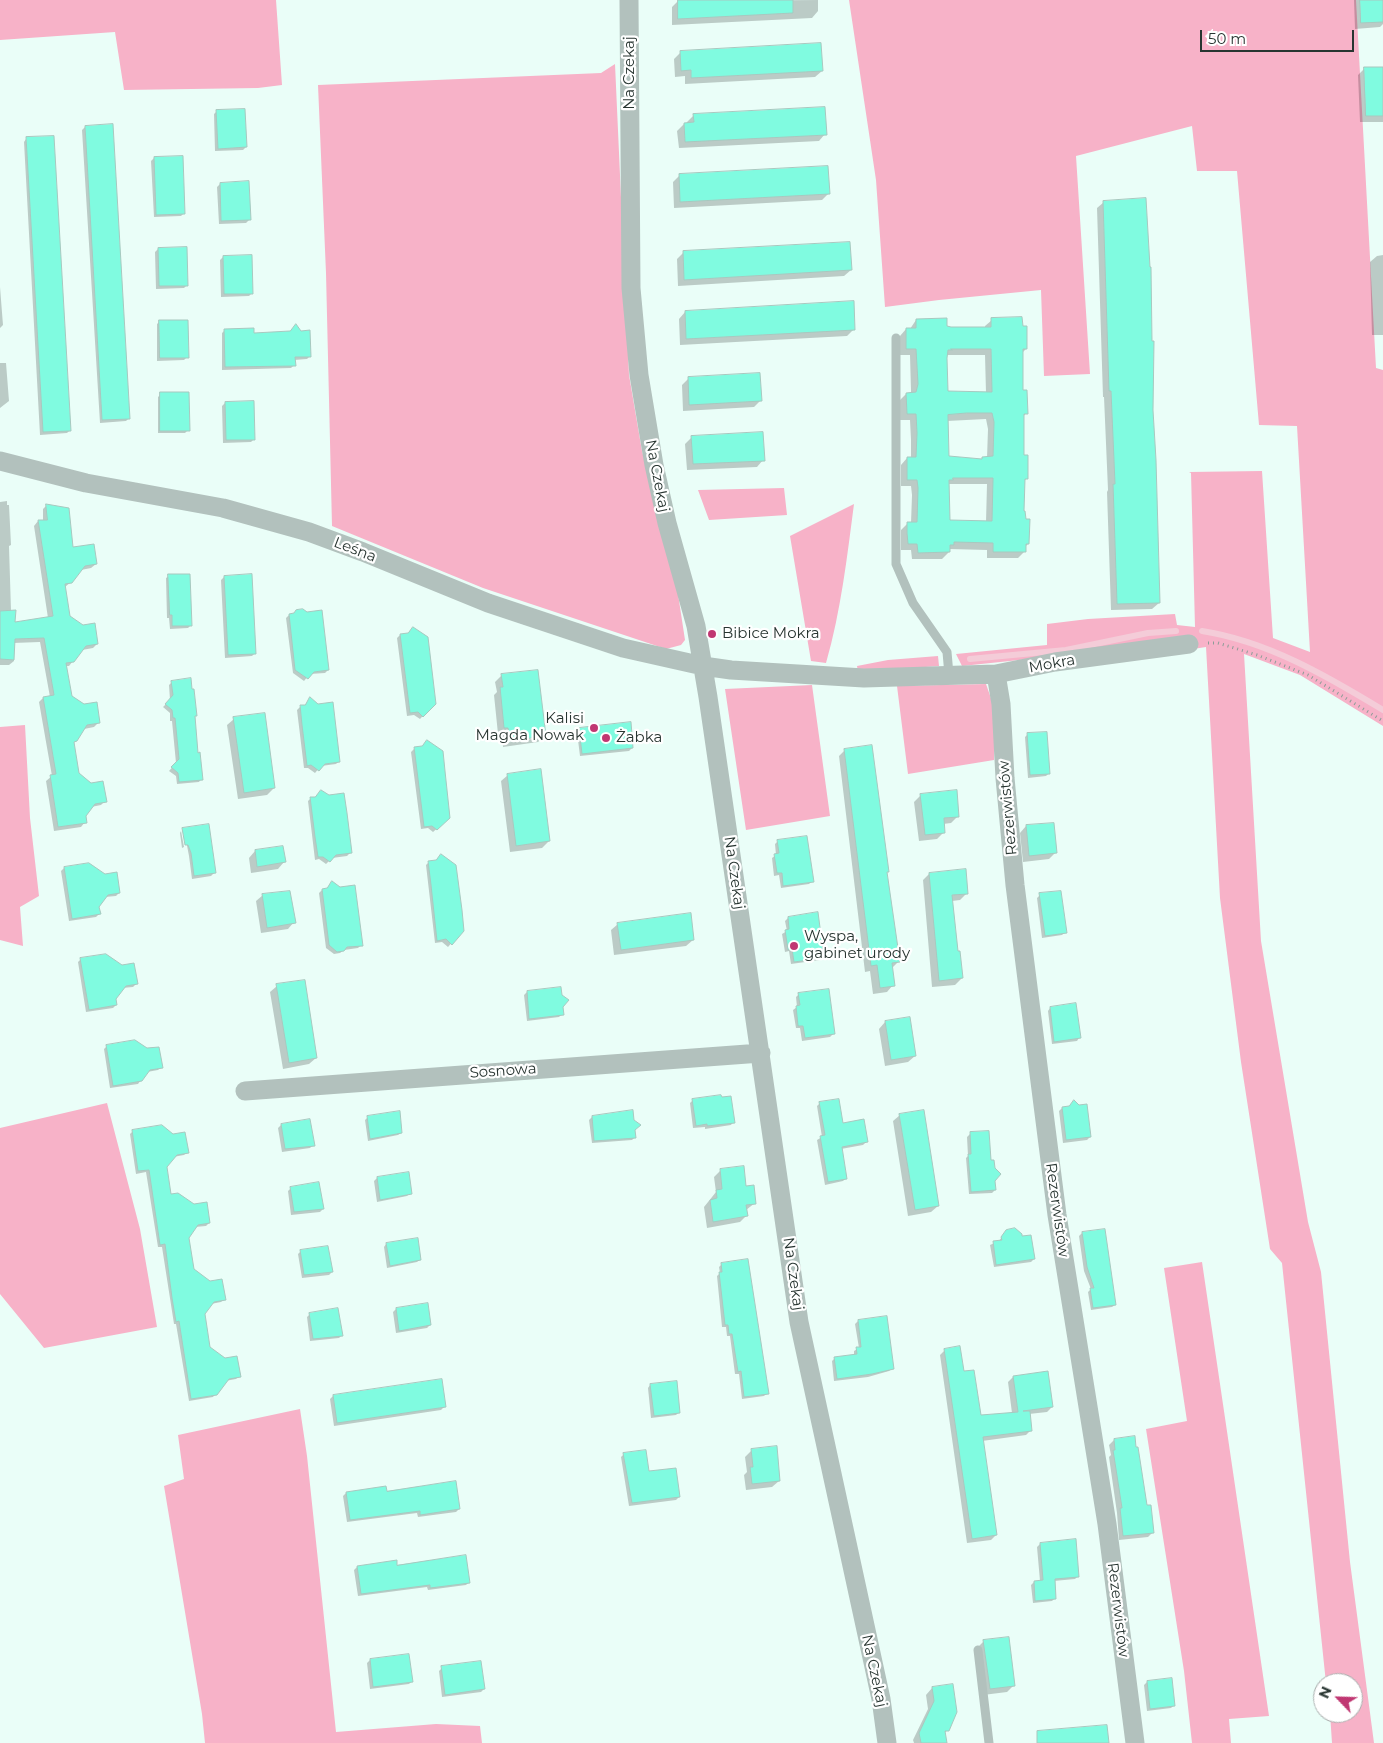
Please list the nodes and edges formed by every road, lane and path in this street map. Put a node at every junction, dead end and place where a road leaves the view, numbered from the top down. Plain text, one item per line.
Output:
1 (629, 0) edge
2 (896, 338) dead end
3 (0, 461) edge
4 (1189, 644) joint
5 (703, 666) junction
6 (996, 674) junction
7 (949, 675) junction
8 (1383, 721) edge
9 (761, 1053) junction
10 (246, 1091) dead end
11 (978, 1650) dead end
12 (887, 1743) edge
13 (988, 1743) edge
14 (1135, 1743) edge

1 - 5 street, Na Czekaj
2 - 7 lane
3 - 5 street, Leśna
4 - 6 street, Mokra
4 - 8 path
5 - 7 street, Mokra
5 - 9 street, Na Czekaj
6 - 7 street, Mokra
6 - 14 street, Rezerwistów
9 - 10 street, Sosnowa
9 - 12 street, Na Czekaj
11 - 13 lane

